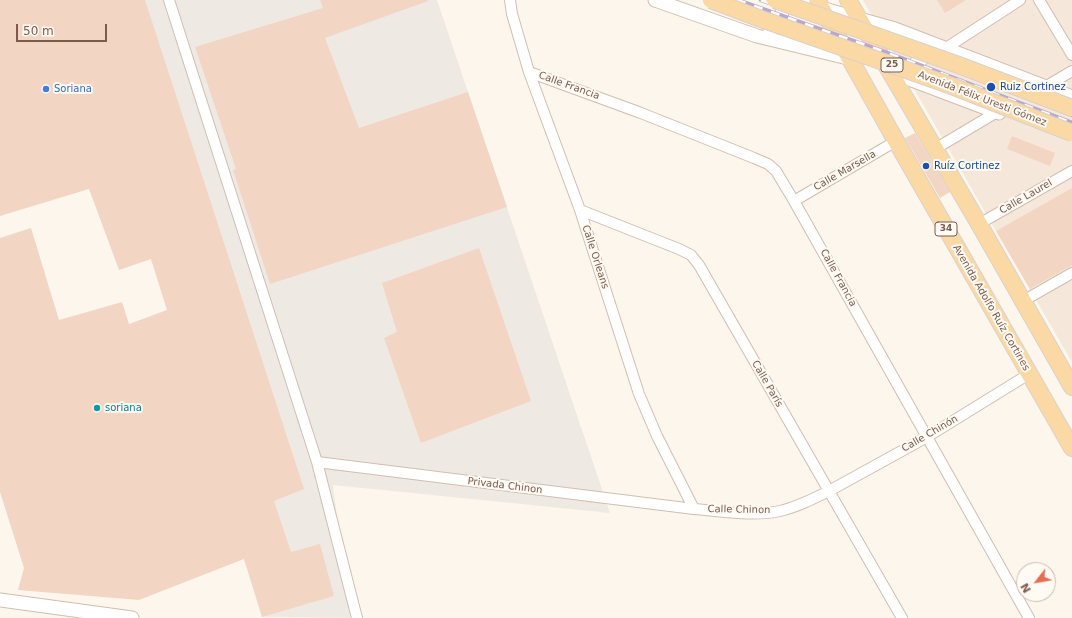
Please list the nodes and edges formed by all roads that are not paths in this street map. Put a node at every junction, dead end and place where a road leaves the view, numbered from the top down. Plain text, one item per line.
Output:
1 (169, 0) edge
2 (510, 0) edge
3 (655, 0) edge
4 (711, 0) edge
5 (775, 0) edge
6 (782, 0) edge
7 (799, 0) edge
8 (848, 0) edge
9 (1020, 0) edge
10 (1039, 0) edge
11 (820, 4) edge
12 (858, 19) junction
13 (757, 36) junction
14 (946, 48) junction
15 (1072, 55) edge
16 (850, 58) junction
17 (890, 71) junction
18 (1072, 71) edge
19 (529, 72) junction
20 (919, 83) junction
21 (1045, 87) junction
22 (1072, 97) edge
23 (1072, 108) edge
24 (997, 112) junction
25 (1072, 133) edge
26 (1072, 139) edge
27 (896, 141) junction
28 (935, 149) junction
29 (1072, 171) edge
30 (794, 201) junction
31 (580, 210) junction
32 (979, 224) junction
33 (1072, 273) edge
34 (1023, 301) junction
35 (1029, 374) junction
36 (1070, 379) edge
37 (927, 436) junction
38 (1072, 448) edge
39 (316, 462) junction
40 (829, 491) junction
41 (694, 509) junction
42 (0, 600) edge
43 (132, 618) edge
44 (357, 618) edge
45 (902, 618) edge
46 (1029, 618) edge

1 - 39 street
2 - 19 street, Calle Orleans
3 - 13 street
4 - 25 main road, Avenida Félix Uresti Gómez / 25, bridge
5 - 23 main road, 25, bridge
6 - 13 street
7 - 11 street
8 - 12 main road
9 - 14 street
10 - 15 street
11 - 12 street
11 - 16 main road, Avenida Adolfo Ruíz Cortines / 34
12 - 14 street
12 - 17 main road
13 - 16 street
14 - 20 street
14 - 21 street
16 - 17 street
16 - 27 main road, Avenida Adolfo Ruíz Cortines / 34
17 - 20 street
17 - 28 main road
18 - 21 street
19 - 30 street, Calle Francia
19 - 31 street, Calle Orleans
20 - 24 street
21 - 22 street
24 - 26 street
24 - 28 street
27 - 30 street, Calle Marsella
27 - 35 main road, Avenida Adolfo Ruíz Cortines / 34
28 - 32 main road
29 - 32 street, Calle Laurel
30 - 37 street, Calle Francia
31 - 40 street, Calle París
31 - 41 street, Calle Orleans
32 - 34 main road
33 - 34 street
34 - 36 main road
35 - 37 street, Calle Chinón
35 - 38 main road, Avenida Adolfo Ruíz Cortines / 34
37 - 40 street, Calle Chinón
37 - 46 street, Calle Francia
39 - 41 street, Privada Chinon
39 - 44 street
40 - 41 street, Calle Chinon
40 - 45 street, Calle París
42 - 43 street

